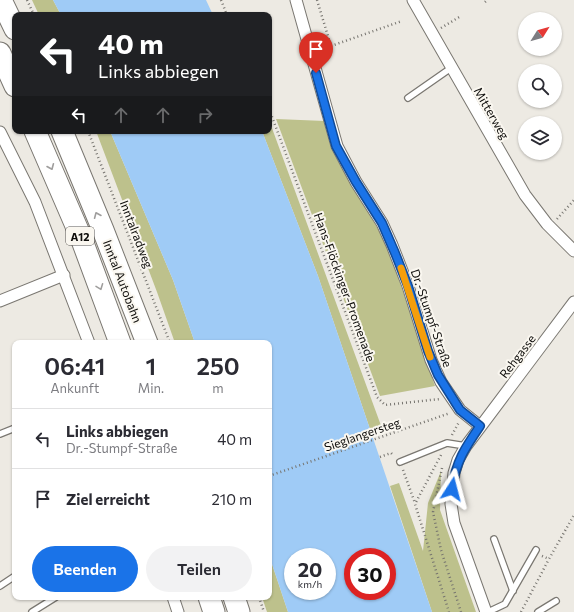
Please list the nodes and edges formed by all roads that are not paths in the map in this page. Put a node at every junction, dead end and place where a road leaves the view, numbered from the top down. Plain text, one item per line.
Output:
1 (1, 0) edge
2 (296, 0) edge
3 (413, 0) edge
4 (12, 23) edge
5 (0, 53) edge
6 (451, 68) junction
7 (12, 79) edge
8 (408, 98) dead end
9 (0, 132) edge
10 (36, 134) edge
11 (63, 134) edge
12 (574, 251) edge
13 (64, 275) junction
14 (0, 301) edge
15 (574, 302) edge
16 (88, 340) edge
17 (119, 340) edge
18 (145, 340) edge
19 (480, 426) junction
20 (12, 429) edge
21 (0, 434) edge
22 (466, 446) junction
23 (400, 462) road end
24 (494, 539) dead end
25 (535, 552) road end
26 (12, 578) edge
27 (0, 586) edge
28 (513, 591) junction
29 (51, 600) edge
30 (173, 600) edge
31 (210, 600) edge
32 (235, 600) edge
33 (556, 601) dead end
34 (32, 612) edge
35 (178, 612) edge
36 (214, 612) edge
37 (239, 612) edge
38 (487, 612) edge
39 (538, 612) edge

1 - 4 highway
2 - 19 street, Dr.-Stumpf-Straße
3 - 6 street, Mitterweg
5 - 7 highway
6 - 8 lane
6 - 12 street, Mitterweg
9 - 13 street
10 -> 17 highway, Inntal Autobahn / A12
18 -> 11 highway, Inntal Autobahn / A12
13 - 14 street
13 - 16 street
15 - 19 street, Rehgasse
19 - 22 street
20 - 21 lane
22 - 23 lane
22 - 38 street
24 - 28 lane
25 - 28 lane
26 - 27 lane
28 - 38 lane
29 - 34 lane
30 - 35 street
31 - 36 highway
32 - 37 highway
33 - 39 lane

